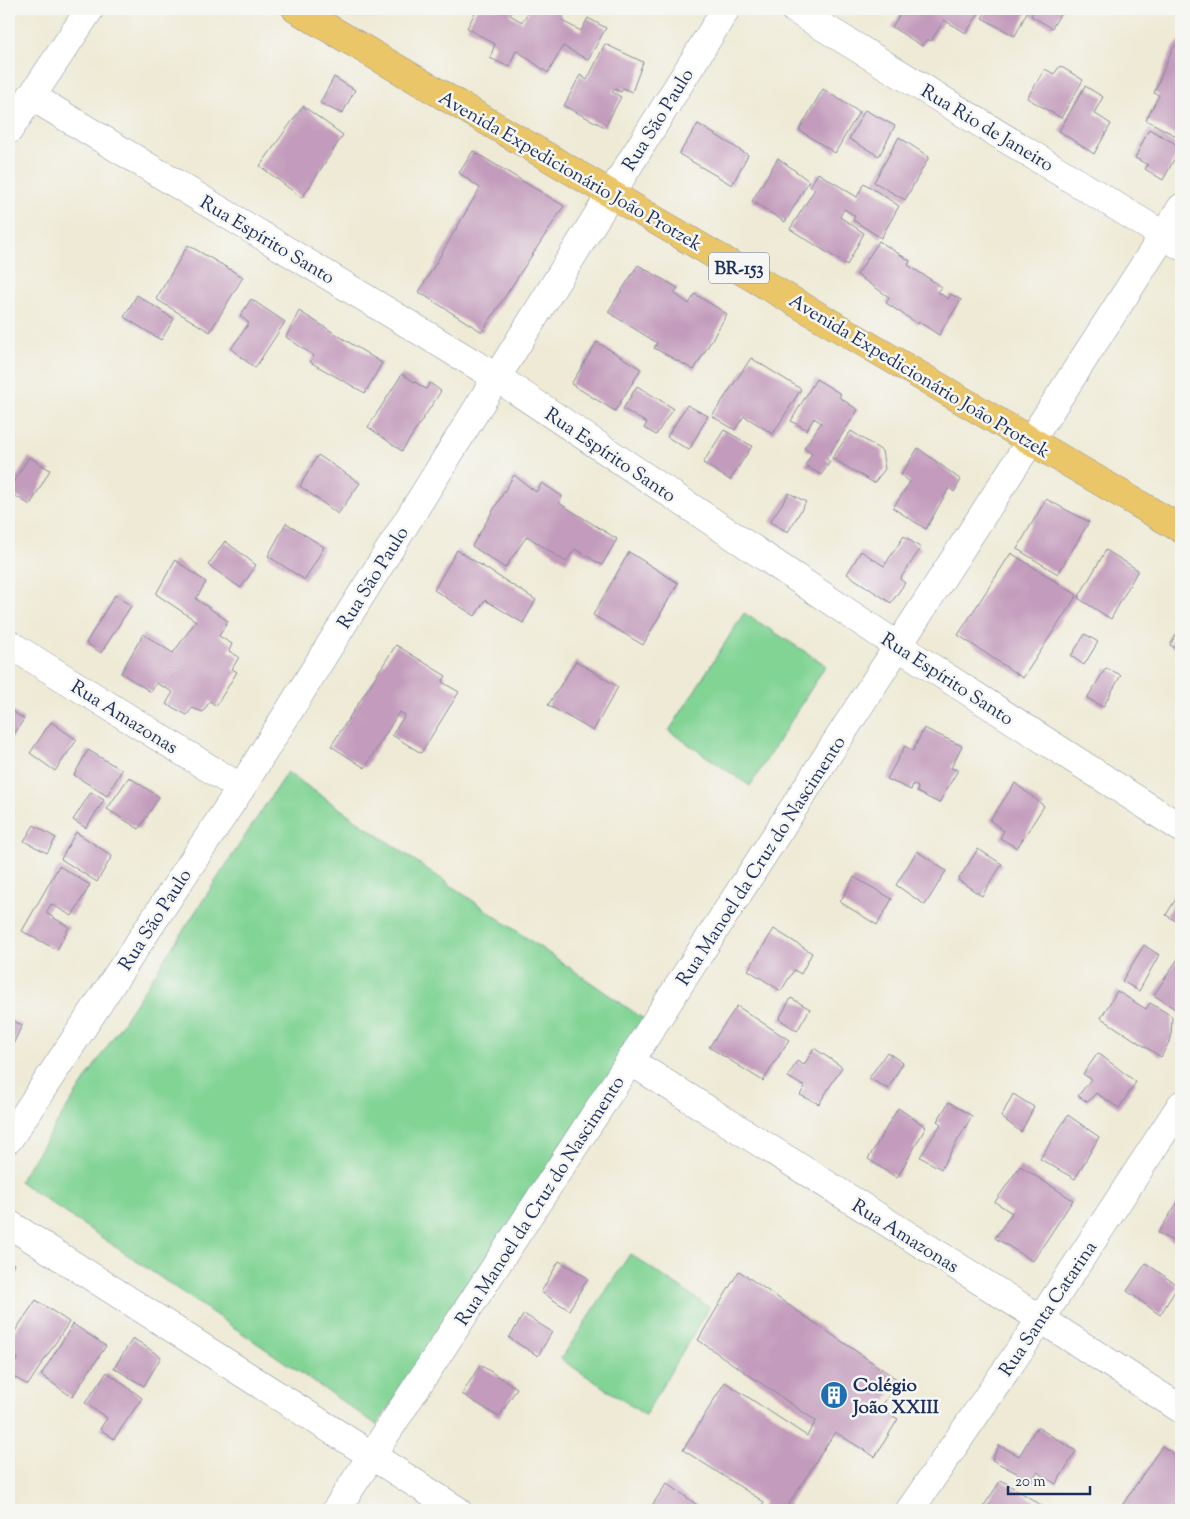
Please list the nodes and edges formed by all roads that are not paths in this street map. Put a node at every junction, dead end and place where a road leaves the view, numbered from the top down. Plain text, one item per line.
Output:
1 (90, 9) edge
2 (296, 9) edge
3 (726, 9) edge
4 (794, 9) edge
5 (31, 96) junction
6 (9, 130) edge
7 (611, 193) junction
8 (1181, 208) edge
9 (1173, 240) edge
10 (496, 376) junction
11 (1031, 441) junction
12 (1181, 529) edge
13 (9, 644) edge
14 (898, 646) junction
15 (241, 788) junction
16 (1181, 828) edge
17 (630, 1061) junction
18 (1181, 1105) edge
19 (9, 1140) edge
20 (9, 1224) edge
21 (1040, 1319) junction
22 (1181, 1409) edge
23 (372, 1456) junction
24 (336, 1510) edge
25 (457, 1510) edge
26 (910, 1510) edge

1 - 5 street
2 - 7 highway, Avenida Expedicionário João Protzek / BR-153
3 - 7 street, Rua São Paulo
4 - 9 street, Rua Rio de Janeiro
5 - 6 street
5 - 10 street, Rua Espírito Santo
7 - 10 street, Rua São Paulo
7 - 11 highway, Avenida Expedicionário João Protzek / BR-153
8 - 9 street, Rua Manoel da Cruz do Nascimento
9 - 11 street, Rua Manoel da Cruz do Nascimento
10 - 14 street, Rua Espírito Santo
10 - 15 street, Rua São Paulo
11 - 12 highway, Avenida Expedicionário João Protzek / BR-153
11 - 14 street, Rua Manoel da Cruz do Nascimento
13 - 15 street, Rua Amazonas
14 - 16 street, Rua Espírito Santo
14 - 17 street, Rua Manoel da Cruz do Nascimento
15 - 19 street, Rua São Paulo
17 - 21 street, Rua Amazonas
17 - 23 street, Rua Manoel da Cruz do Nascimento
18 - 21 street, Rua Santa Catarina
20 - 23 street
21 - 22 street, Rua Amazonas
21 - 26 street, Rua Santa Catarina
23 - 24 street, Rua Manoel da Cruz do Nascimento
23 - 25 street

